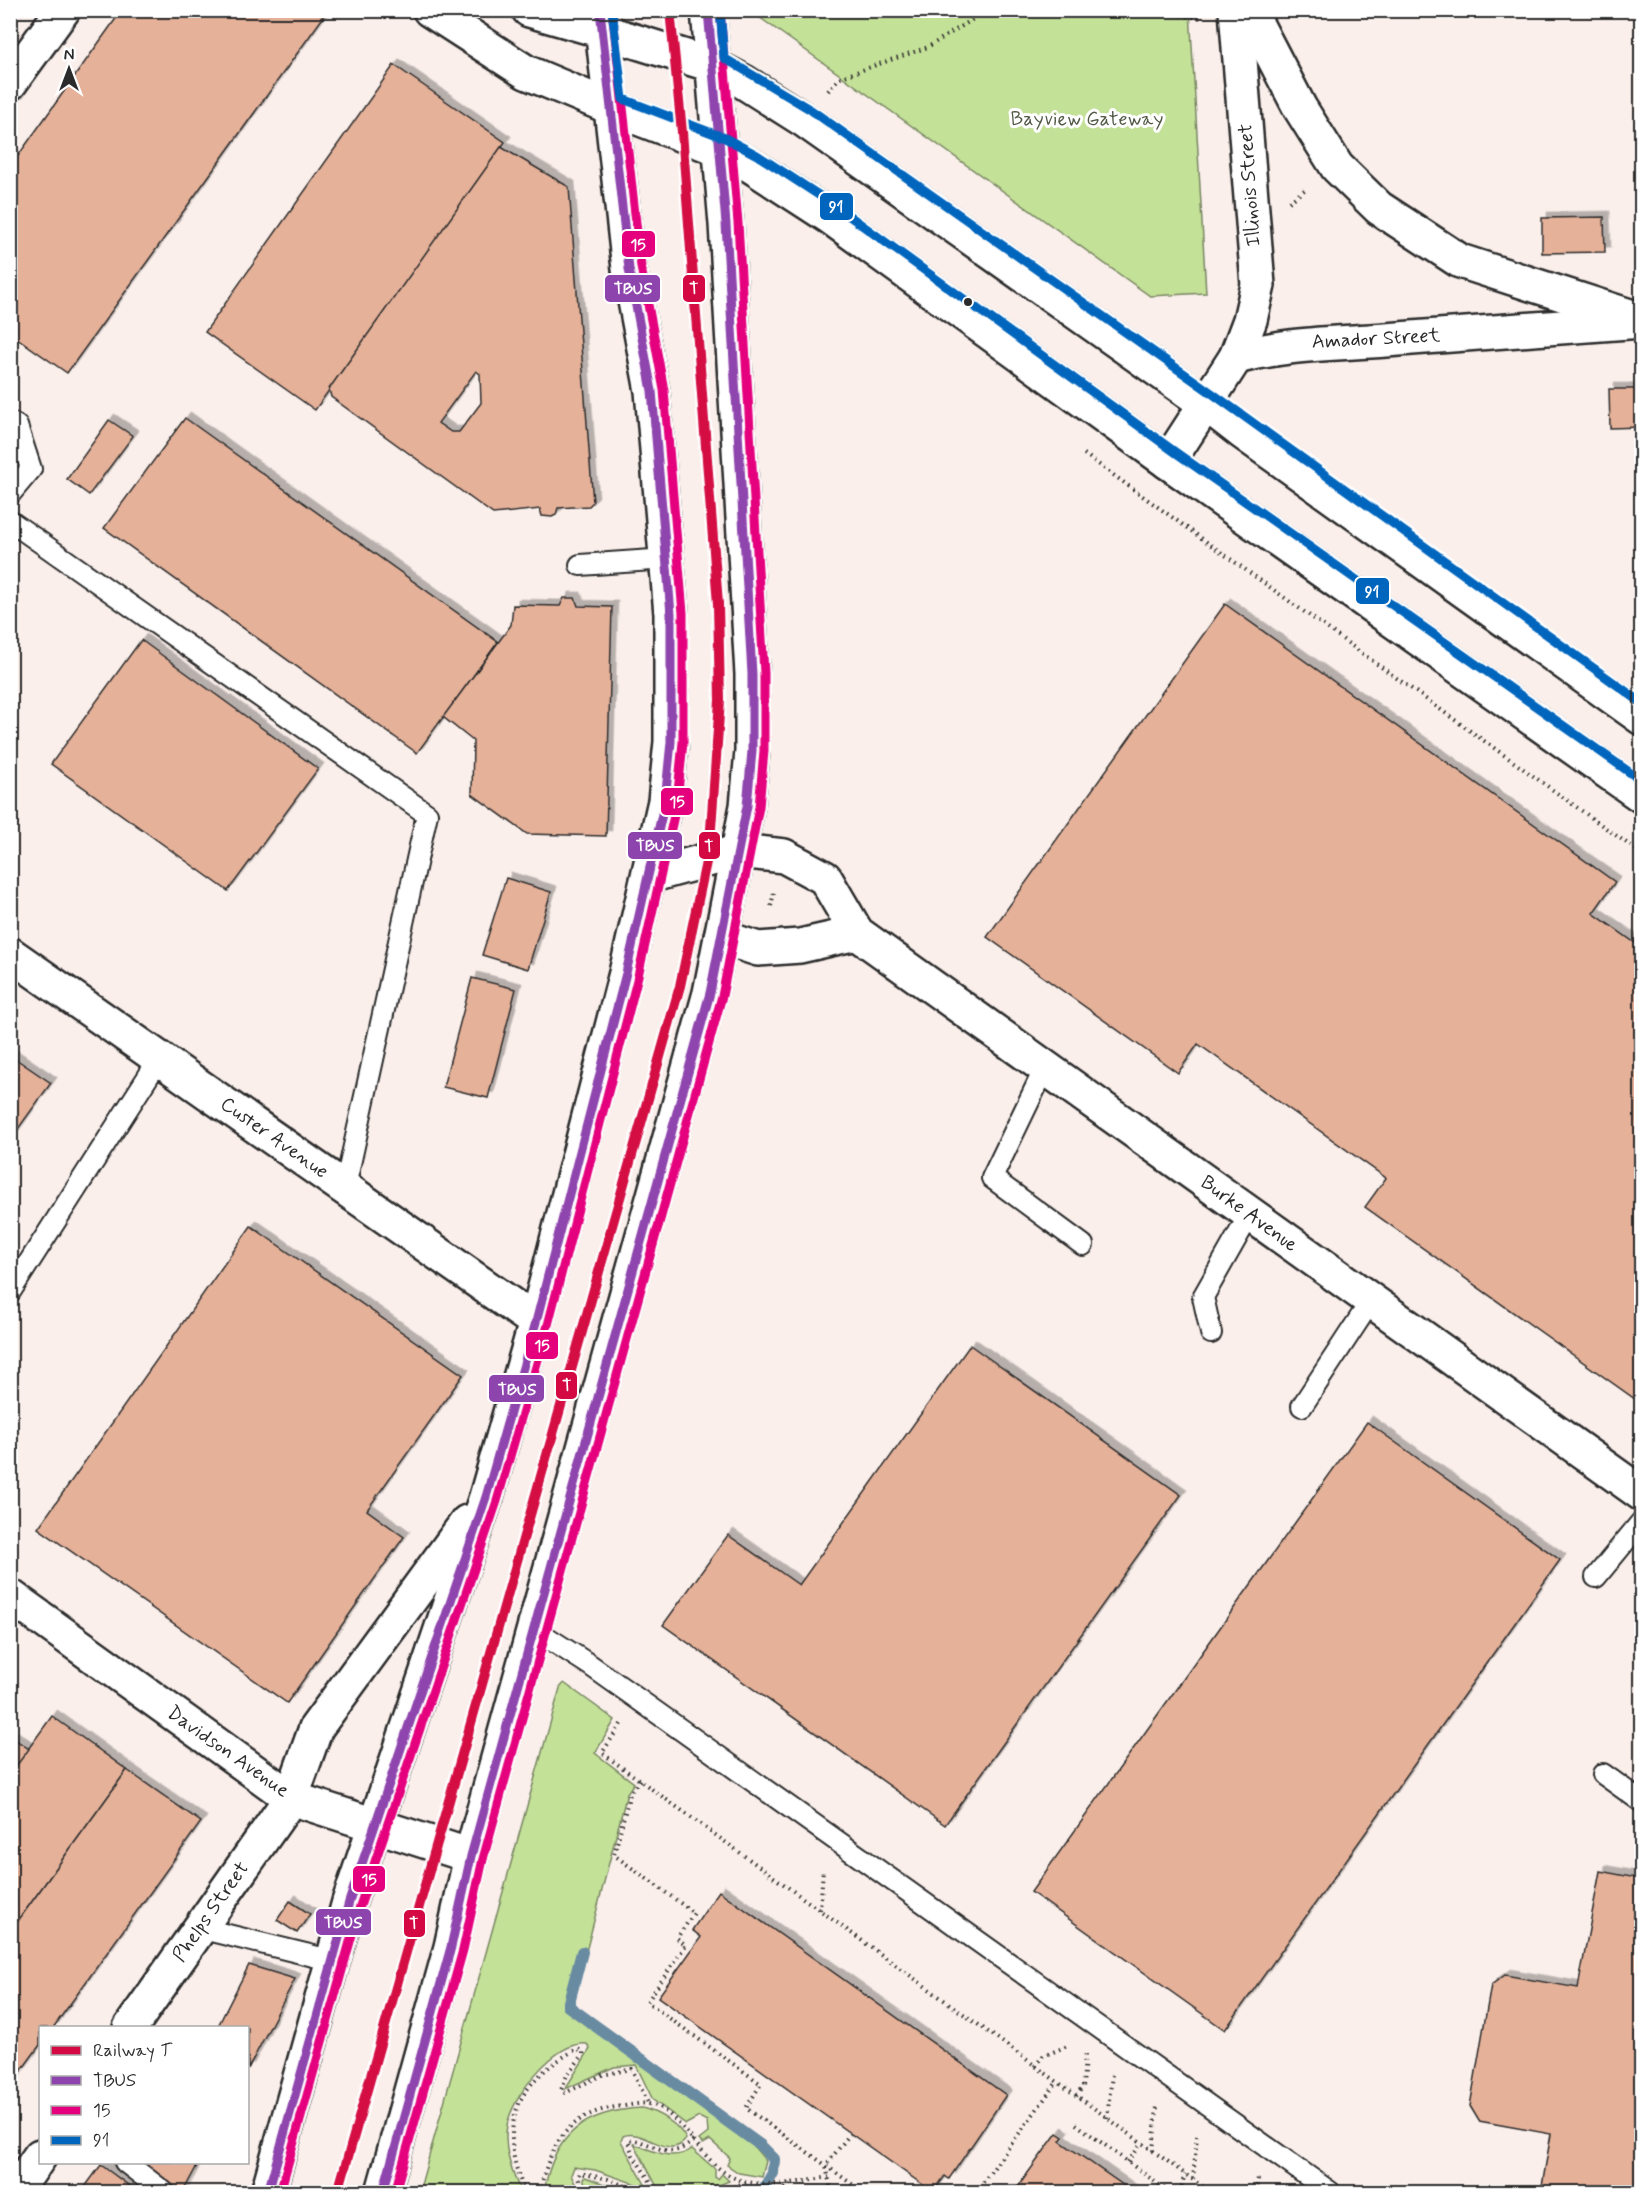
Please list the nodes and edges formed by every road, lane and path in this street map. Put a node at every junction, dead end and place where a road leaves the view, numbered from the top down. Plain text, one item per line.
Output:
1 (63, 10) edge
2 (430, 10) edge
3 (529, 10) edge
4 (708, 10) edge
5 (988, 10) edge
6 (1139, 10) edge
7 (1241, 12) edge
8 (601, 21) edge
9 (712, 65) junction
10 (10, 83) edge
11 (612, 108) junction
12 (804, 120) junction
13 (719, 148) junction
14 (1336, 167) junction
15 (1253, 230) junction
16 (1641, 321) edge
17 (1236, 357) junction
18 (1206, 404) junction
19 (10, 422) edge
20 (1084, 454) dead end
21 (1168, 462) junction
22 (10, 495) edge
23 (10, 521) edge
24 (667, 559) junction
25 (580, 565) dead end
26 (1641, 718) edge
27 (1641, 796) edge
28 (740, 851) junction
29 (1641, 854) edge
30 (649, 876) junction
31 (857, 933) junction
32 (722, 937) junction
33 (10, 954) edge
34 (160, 1058) junction
35 (1045, 1068) junction
36 (345, 1187) junction
37 (1250, 1214) junction
38 (1083, 1245) dead end
39 (10, 1293) edge
40 (1371, 1301) junction
41 (536, 1322) junction
42 (1211, 1333) dead end
43 (1302, 1406) dead end
44 (1641, 1494) edge
45 (486, 1497) junction
46 (1641, 1521) edge
47 (1596, 1577) dead end
48 (10, 1596) edge
49 (534, 1629) junction
50 (623, 1721) dead end
51 (1603, 1774) dead end
52 (640, 1780) junction
53 (291, 1797) junction
54 (1641, 1802) edge
55 (376, 1826) junction
56 (471, 1856) junction
57 (199, 1928) junction
58 (333, 1961) junction
59 (131, 2026) edge
60 (1115, 2040) junction
61 (1035, 2066) junction
62 (1161, 2072) junction
63 (1057, 2082) junction
64 (1076, 2096) junction
65 (1201, 2101) junction
66 (648, 2103) junction
67 (1107, 2119) junction
68 (1076, 2124) dead end
69 (850, 2134) dead end
70 (694, 2140) junction
71 (1142, 2144) junction
72 (1153, 2151) junction
73 (39, 2157) edge
74 (1128, 2162) junction
75 (126, 2164) edge
76 (826, 2165) junction
77 (1185, 2174) junction
78 (829, 2177) junction
79 (1193, 2180) junction
80 (749, 2182) junction
81 (792, 2183) junction
82 (1165, 2189) dead end
83 (15, 2193) edge
84 (164, 2193) edge
85 (268, 2193) edge
86 (383, 2193) edge
87 (525, 2193) edge
88 (540, 2193) edge
89 (584, 2193) edge
90 (640, 2193) edge
91 (650, 2193) edge
92 (716, 2193) edge
93 (780, 2193) edge
94 (831, 2193) edge
95 (863, 2193) edge
96 (976, 2193) edge
97 (1180, 2193) edge
98 (1210, 2193) edge
99 (1330, 2193) edge

1 - 10 main road
2 - 11 main road
3 - 8 main road
4 - 9 main road
5 - 12 path
6 - 7 path
7 - 14 main road
7 - 15 main road, Illinois Street
8 - 9 main road
8 - 11 main road
9 - 12 main road
9 - 13 main road
11 - 13 main road
11 - 24 main road
12 - 18 main road
13 - 21 main road
13 - 28 main road
14 - 15 path
14 - 16 main road
15 - 17 main road, Illinois Street
16 - 17 main road, Amador Street
17 - 18 main road
18 - 21 main road
18 - 26 main road
19 - 22 lane
20 - 29 path
21 - 27 main road
23 - 36 lane
24 - 25 lane
24 - 30 main road
28 - 30 main road, Burke Avenue
28 - 31 main road, Burke Avenue
28 - 32 main road
30 - 41 main road
31 - 32 main road
31 - 35 main road, Burke Avenue
32 - 49 main road
33 - 34 main road, Custer Avenue
34 - 36 main road, Custer Avenue
34 - 39 lane
35 - 37 main road, Burke Avenue
35 - 38 lane
36 - 41 main road, Custer Avenue
37 - 40 main road, Burke Avenue
37 - 42 lane
40 - 43 lane
40 - 44 main road, Burke Avenue
41 - 45 main road
45 - 53 main road, Phelps Street
45 - 55 main road
46 - 47 lane
48 - 53 main road, Davidson Avenue
49 - 56 main road
49 - 60 lane
50 - 52 path
51 - 54 lane
52 - 61 path
52 - 76 path
53 - 55 main road, Davidson Avenue
53 - 57 main road, Phelps Street
55 - 56 main road, Davidson Avenue
55 - 58 main road
56 - 86 main road
57 - 58 lane
57 - 59 main road, Phelps Street
58 - 85 main road
60 - 62 lane
60 - 67 path
61 - 63 path
61 - 64 path
62 - 65 lane
62 - 72 path
63 - 64 path
63 - 96 path
64 - 67 path
65 - 79 path
65 - 99 lane
66 - 70 path
66 - 87 path
66 - 88 path
67 - 71 path
68 - 74 path
69 - 76 path
70 - 80 path
70 - 91 path
71 - 72 path
71 - 74 path
72 - 77 path
73 - 83 main road
74 - 82 path
75 - 84 lane
76 - 78 path
76 - 95 path
77 - 79 path
77 - 97 path
78 - 81 path
78 - 94 path
79 - 98 path
80 - 81 path
80 - 92 path
81 - 93 path
89 - 90 path

